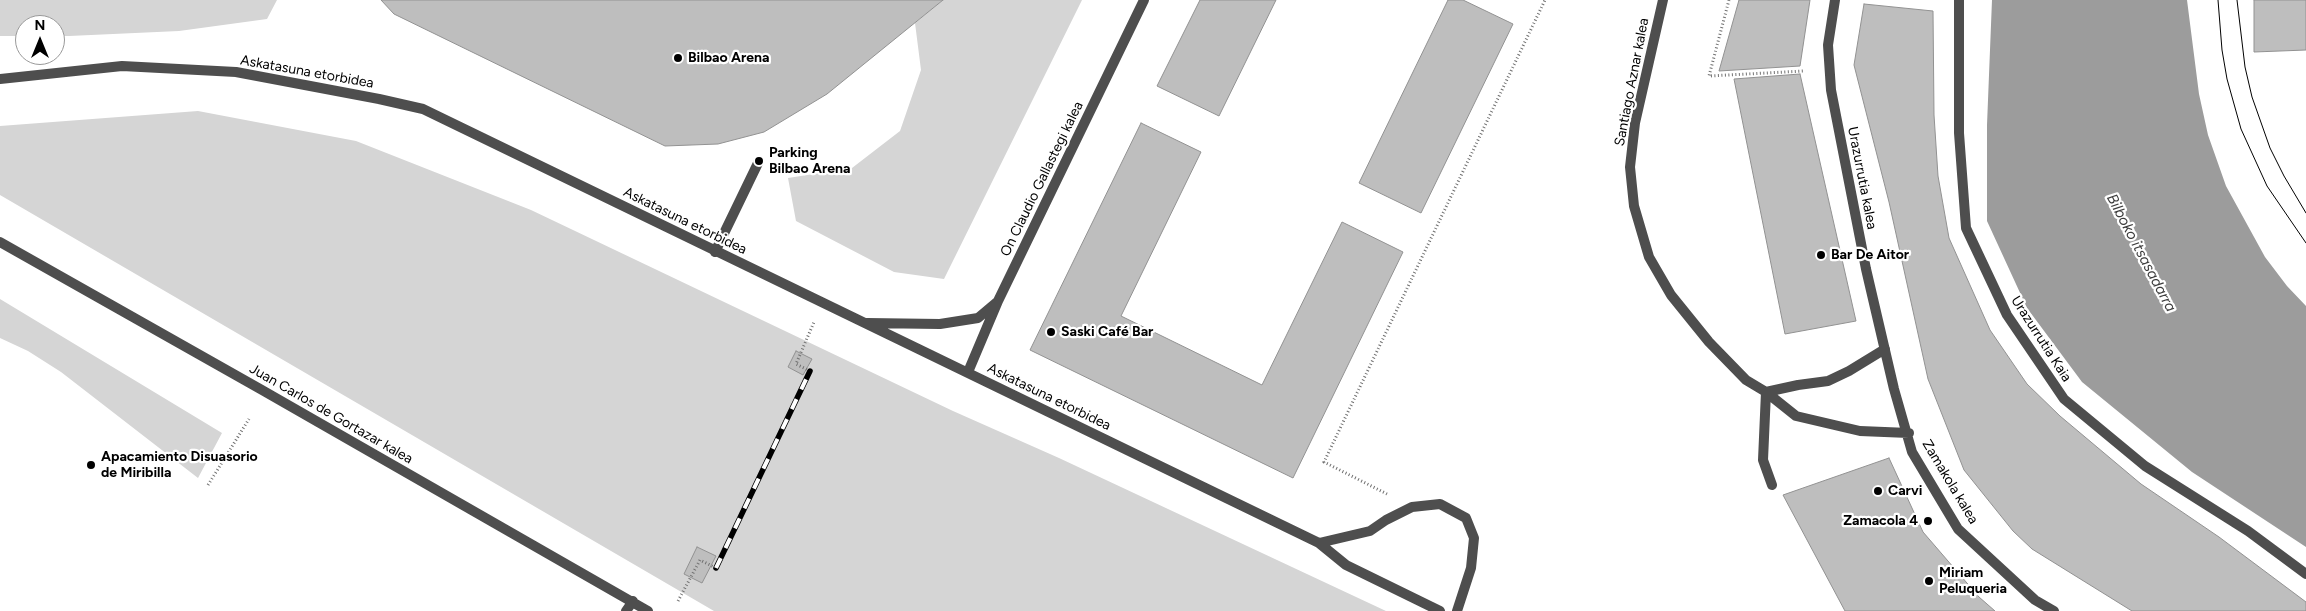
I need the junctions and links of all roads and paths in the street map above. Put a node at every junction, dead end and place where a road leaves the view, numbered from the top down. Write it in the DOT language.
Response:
graph roads {
  1 [pos="1144,0"];
  2 [pos="1545,0"];
  3 [pos="1663,0"];
  4 [pos="1729,0"];
  5 [pos="1834,0"];
  6 [pos="1959,0"];
  7 [pos="1804,72"];
  8 [pos="0,79"];
  9 [pos="759,161"];
  10 [pos="0,242"];
  11 [pos="715,252"];
  12 [pos="998,302"];
  13 [pos="823,304"];
  14 [pos="863,323"];
  15 [pos="1885,348"];
  16 [pos="810,371"];
  17 [pos="968,372"];
  18 [pos="1894,389"];
  19 [pos="1766,392"];
  20 [pos="248,419"];
  21 [pos="1908,433"];
  22 [pos="208,485"];
  23 [pos="1772,485"];
  24 [pos="1412,507"];
  25 [pos="1319,543"];
  26 [pos="716,568"];
  27 [pos="2306,574"];
  28 [pos="633,601"];
  29 [pos="678,601"];
  30 [pos="626,611"];
  31 [pos="648,611"];
  32 [pos="1440,611"];
  33 [pos="1457,611"];
  34 [pos="2054,611"];
  1 -- 12 [label="street, On Claudio Gallastegi kalea"];
  2 -- 24 [label="path"];
  3 -- 19 [label="street, Santiago Aznar kalea"];
  4 -- 7 [label="path"];
  5 -- 15 [label="street, Urazurrutia kalea"];
  6 -- 27 [label="street, Urazurrutia Kaia"];
  8 -- 11 [label="street, Askatasuna etorbidea"];
  9 -- 11 [label="street"];
  10 -- 28 [label="street, Juan Carlos de Gortazar kalea"];
  11 -- 13 [label="street, Askatasuna etorbidea"];
  12 -- 14 [label="street"];
  12 -- 17 [label="street, On Claudio Gallastegi kalea"];
  13 -- 14 [label="street, Askatasuna etorbidea"];
  13 -- 16 [label="path"];
  14 -- 17 [label="street, Askatasuna etorbidea"];
  15 -- 18 [label="street, Urazurrutia kalea"];
  15 -- 19 [label="street"];
  17 -- 25 [label="street, Askatasuna etorbidea"];
  18 -- 21 [label="street, Zamakola kalea"];
  19 -- 21 [label="street, Santiago Aznar kalea"];
  19 -- 23 [label="street"];
  20 -- 22 [label="path"];
  21 -- 34 [label="street, Zamakola kalea"];
  24 -- 25 [label="street"];
  24 -- 33 [label="street"];
  25 -- 32 [label="street, Askatasuna etorbidea"];
  26 -- 29 [label="path"];
  28 -- 30 [label="street"];
  28 -- 31 [label="street, Juan Carlos de Gortazar kalea"];
}
